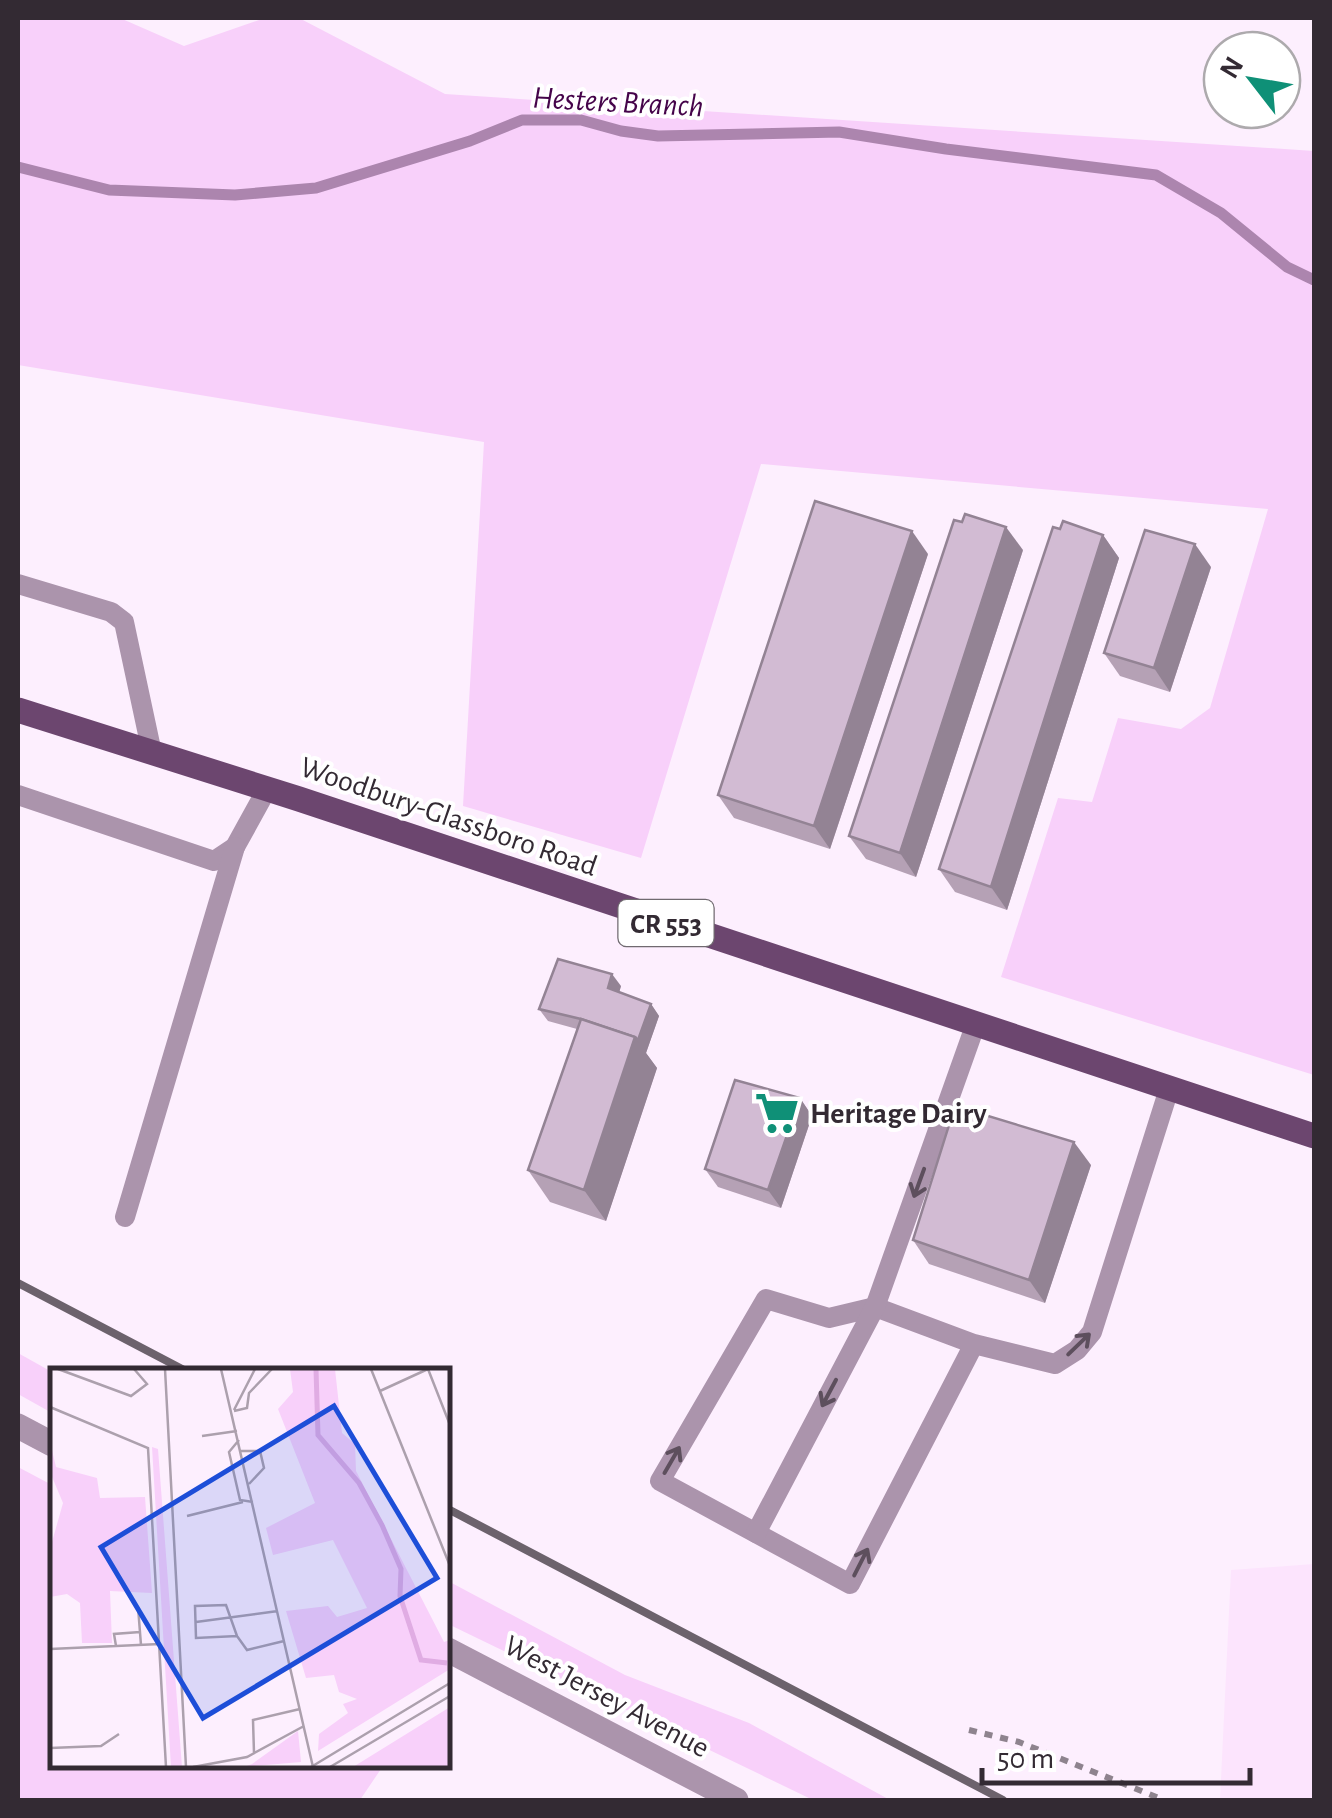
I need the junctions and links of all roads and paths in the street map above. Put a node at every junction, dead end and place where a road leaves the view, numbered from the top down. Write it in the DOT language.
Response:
graph roads {
  1 [pos="18,584"];
  2 [pos="18,710"];
  3 [pos="152,753"];
  4 [pos="267,789"];
  5 [pos="18,795"];
  6 [pos="236,847"];
  7 [pos="975,1026"];
  8 [pos="1169,1089"];
  9 [pos="1314,1136"];
  10 [pos="125,1216"];
  11 [pos="875,1307"];
  12 [pos="974,1344"];
  13 [pos="18,1426"];
  14 [pos="50,1443"];
  15 [pos="756,1533"];
  16 [pos="450,1651"];
  17 [pos="969,1730"];
  18 [pos="736,1800"];
  19 [pos="1164,1800"];
  1 -- 3 [label="lane"];
  2 -- 3 [label="main road, Woodbury-Glassboro Road / CR 553"];
  3 -- 4 [label="main road, Woodbury-Glassboro Road / CR 553"];
  4 -- 6 [label="lane"];
  4 -- 7 [label="main road, Woodbury-Glassboro Road / CR 553"];
  5 -- 6 [label="lane"];
  6 -- 10 [label="lane"];
  7 -- 8 [label="main road, Woodbury-Glassboro Road / CR 553"];
  7 -- 11 [label="lane, one-way"];
  8 -- 9 [label="main road, Woodbury-Glassboro Road / CR 553"];
  12 -- 8 [label="lane, one-way"];
  11 -- 12 [label="lane"];
  11 -- 15 [label="lane, one-way"];
  15 -- 11 [label="lane, one-way"];
  15 -- 12 [label="lane, one-way"];
  13 -- 14 [label="street"];
  16 -- 18 [label="street, West Jersey Avenue"];
  17 -- 19 [label="path"];
}
